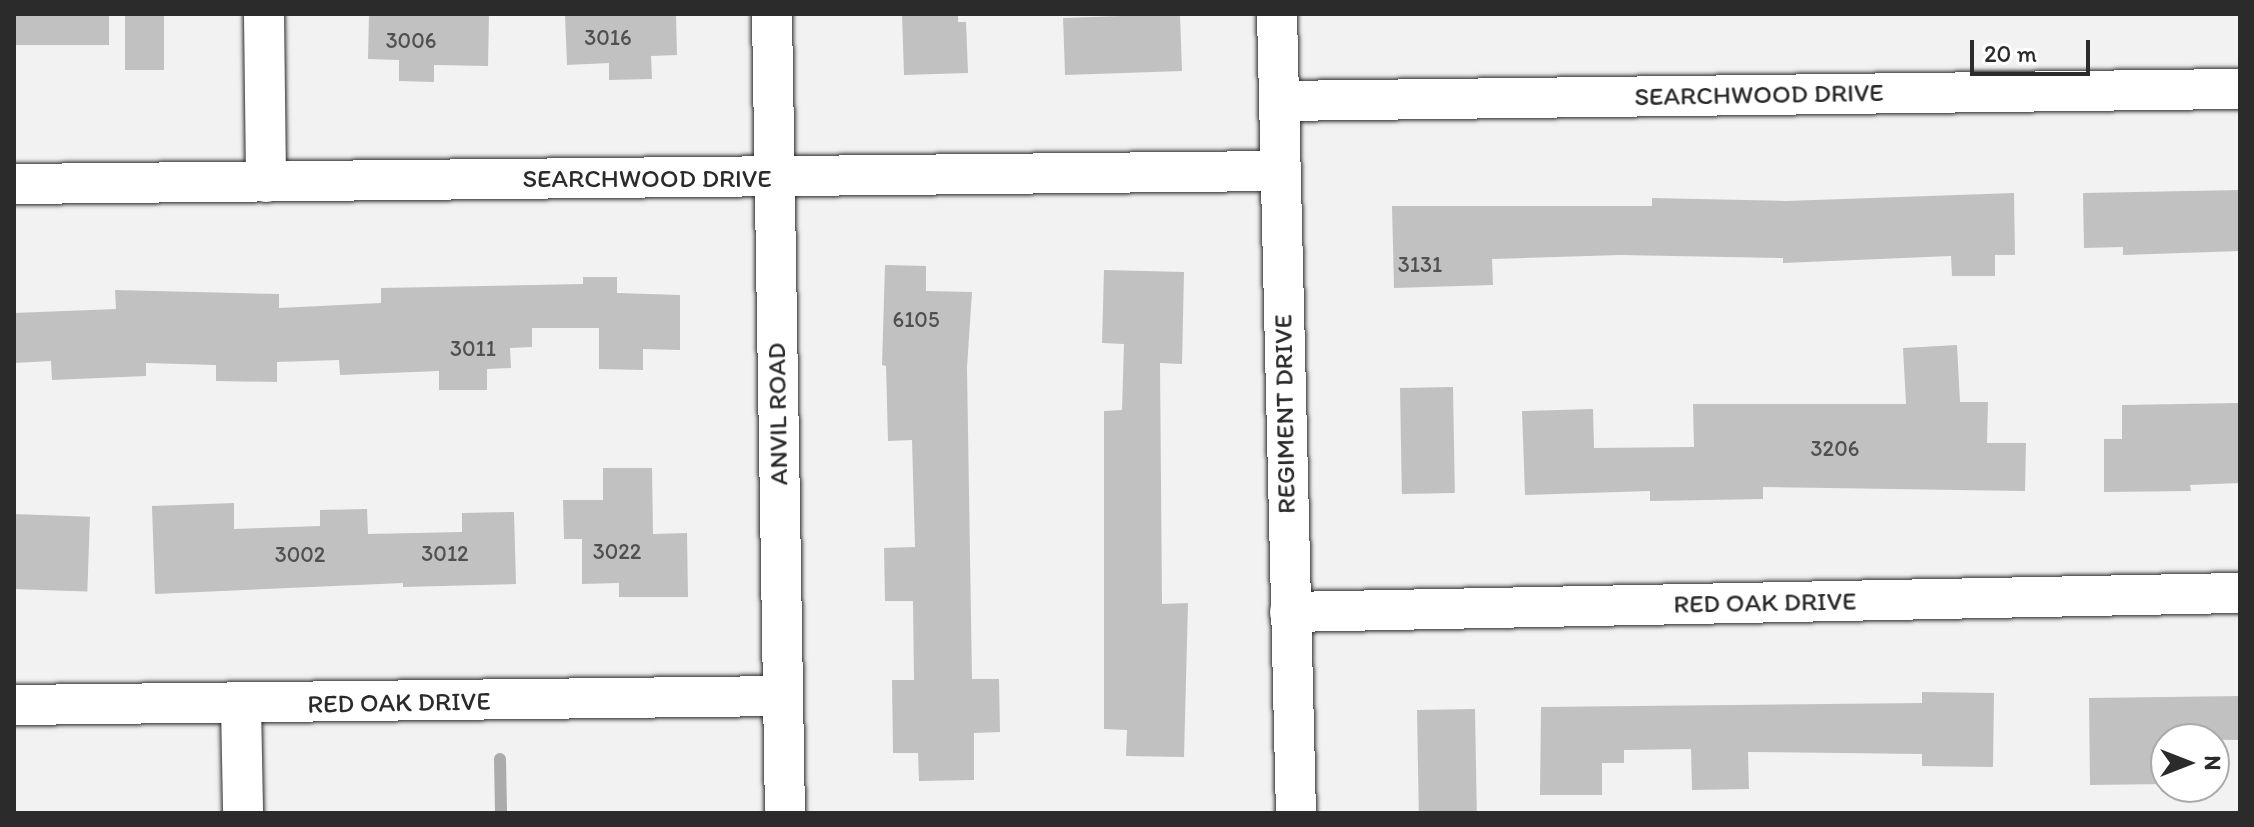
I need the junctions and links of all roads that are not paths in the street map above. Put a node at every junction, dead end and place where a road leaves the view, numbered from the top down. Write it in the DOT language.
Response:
graph roads {
  1 [pos="264,14"];
  2 [pos="772,14"];
  3 [pos="1277,14"];
  4 [pos="2240,89"];
  5 [pos="1279,101"];
  6 [pos="1280,171"];
  7 [pos="774,178"];
  8 [pos="266,182"];
  9 [pos="14,184"];
  10 [pos="2240,593"];
  11 [pos="1290,612"];
  12 [pos="783,696"];
  13 [pos="14,705"];
  14 [pos="241,705"];
  15 [pos="243,813"];
  16 [pos="785,813"];
  17 [pos="1296,813"];
  1 -- 8 [label="street"];
  2 -- 7 [label="street, ANVIL ROAD"];
  3 -- 5 [label="street, REGIMENT DRIVE"];
  4 -- 5 [label="street, SEARCHWOOD DRIVE"];
  5 -- 6 [label="street, REGIMENT DRIVE"];
  6 -- 7 [label="street, SEARCHWOOD DRIVE"];
  6 -- 11 [label="street, REGIMENT DRIVE"];
  7 -- 8 [label="street, SEARCHWOOD DRIVE"];
  7 -- 12 [label="street, ANVIL ROAD"];
  8 -- 9 [label="street, SEARCHWOOD DRIVE"];
  10 -- 11 [label="street, RED OAK DRIVE"];
  11 -- 17 [label="street, REGIMENT DRIVE"];
  12 -- 14 [label="street, RED OAK DRIVE"];
  12 -- 16 [label="street, ANVIL ROAD"];
  13 -- 14 [label="street, RED OAK DRIVE"];
  14 -- 15 [label="street"];
}
